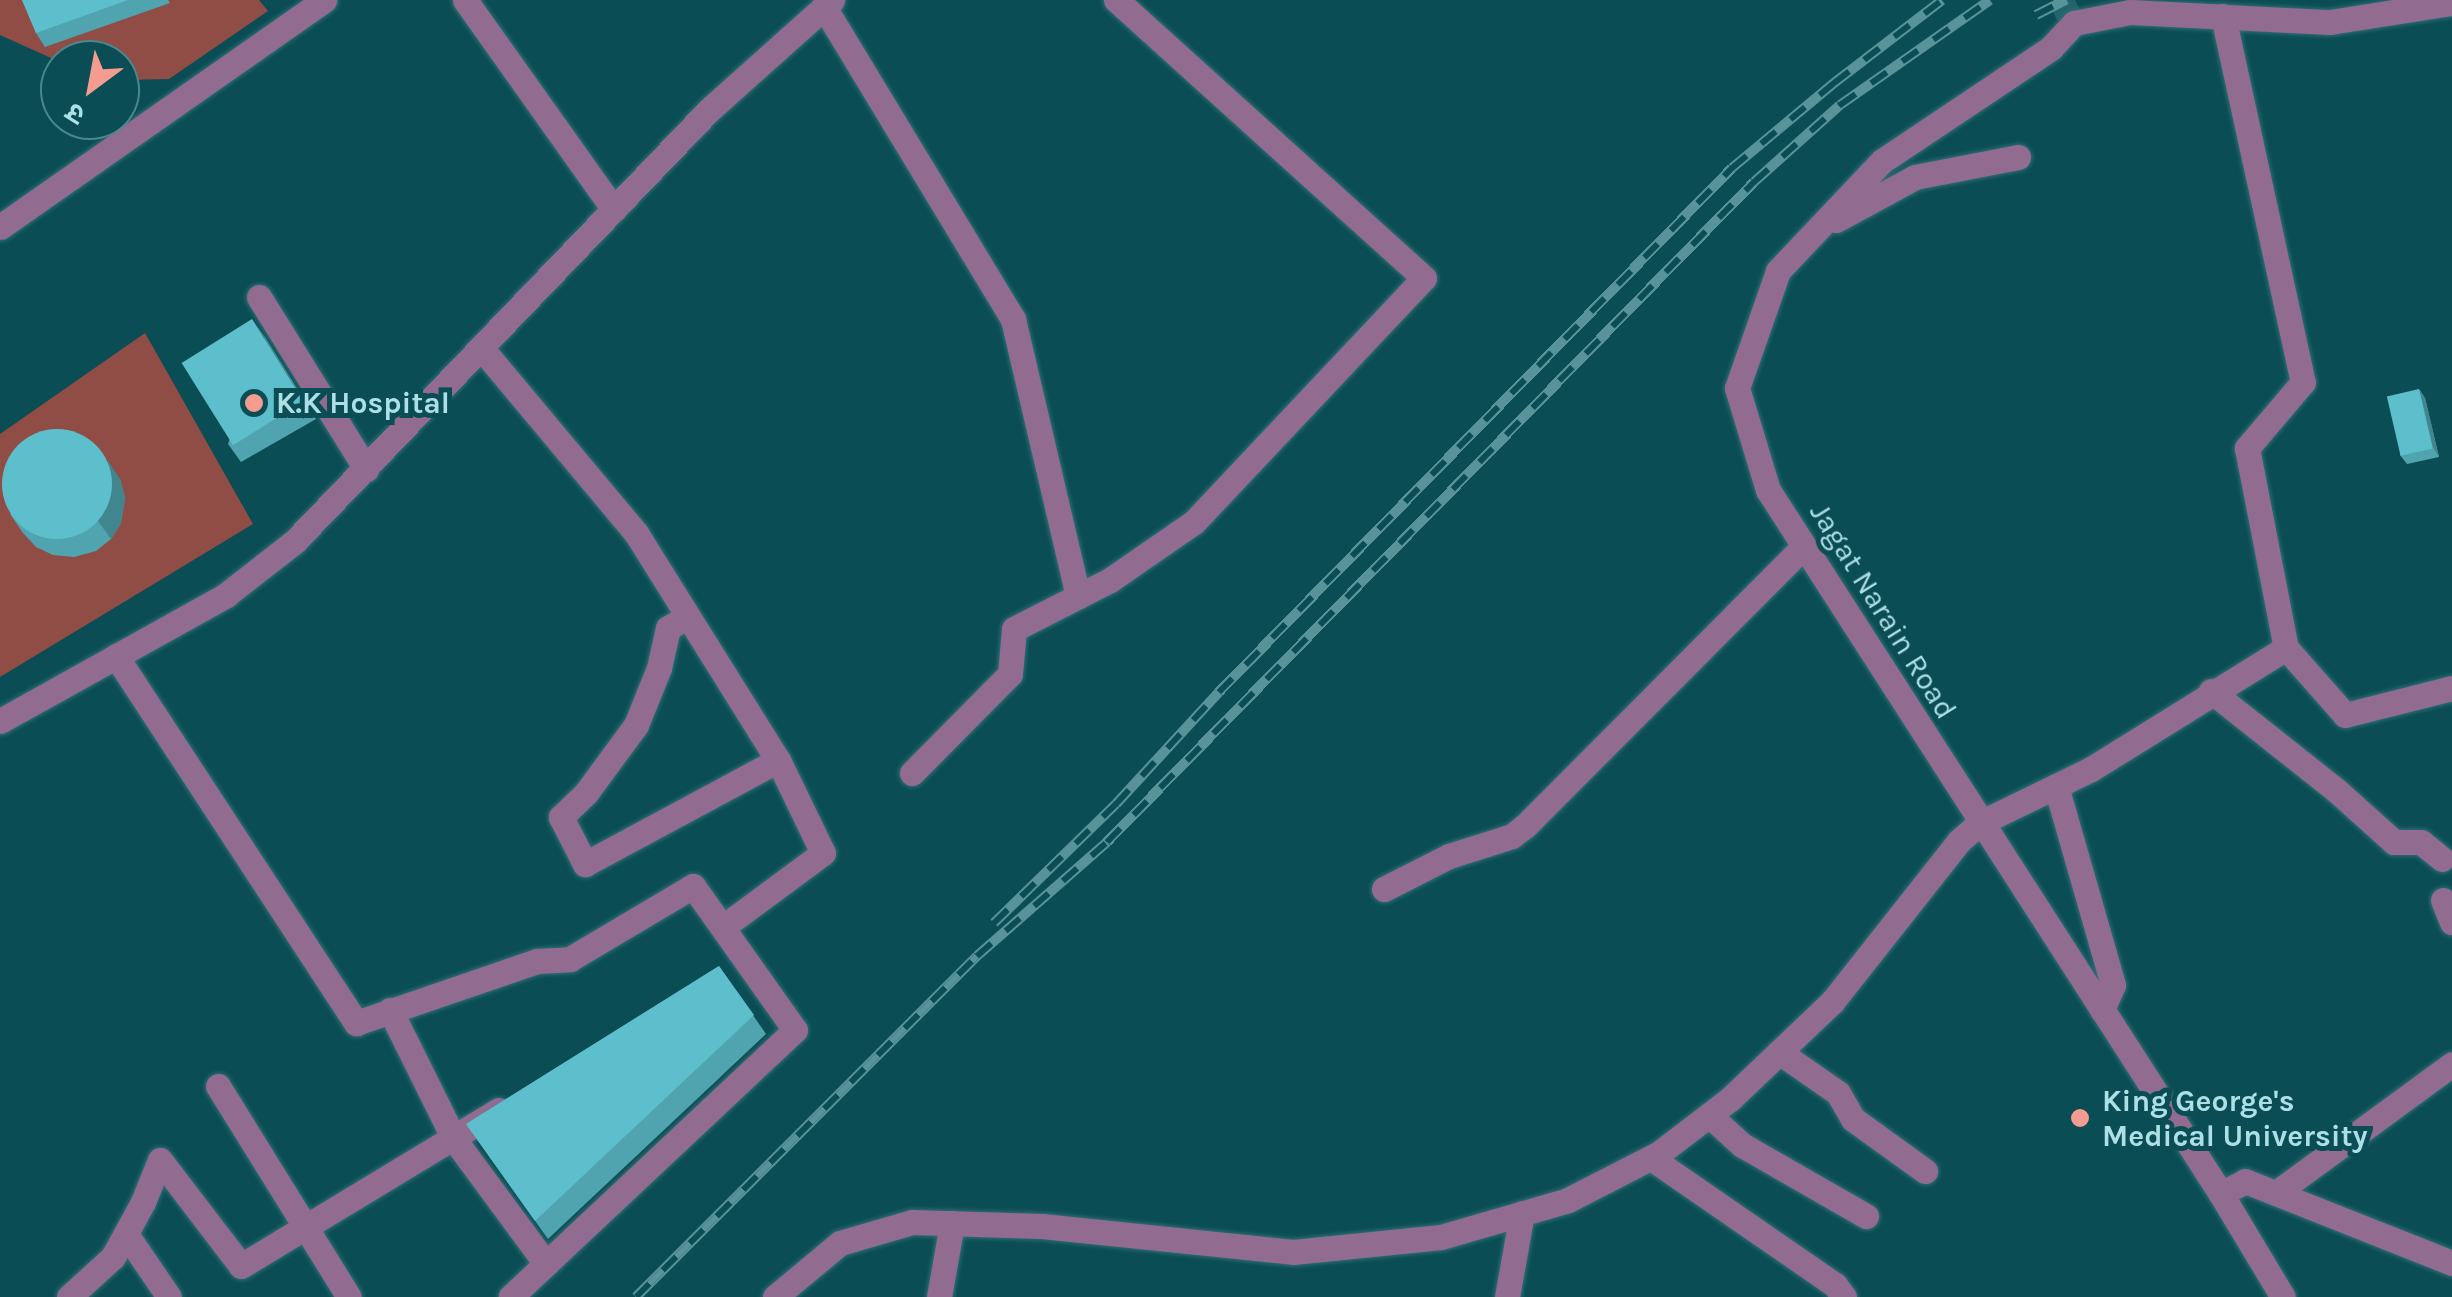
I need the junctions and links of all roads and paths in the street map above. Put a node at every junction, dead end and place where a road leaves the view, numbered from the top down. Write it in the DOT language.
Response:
graph roads {
  1 [pos="324,0"];
  2 [pos="465,0"];
  3 [pos="1116,0"];
  4 [pos="2452,3"];
  5 [pos="828,4"];
  6 [pos="2223,16"];
  7 [pos="2018,157"];
  8 [pos="614,210"];
  9 [pos="0,227"];
  10 [pos="1816,232"];
  11 [pos="259,297"];
  12 [pos="483,350"];
  13 [pos="366,469"];
  14 [pos="1804,547"];
  15 [pos="1078,596"];
  16 [pos="687,618"];
  17 [pos="2286,648"];
  18 [pos="116,656"];
  19 [pos="2452,688"];
  20 [pos="2212,692"];
  21 [pos="0,721"];
  22 [pos="778,760"];
  23 [pos="912,772"];
  24 [pos="2056,786"];
  25 [pos="1980,823"];
  26 [pos="2442,859"];
  27 [pos="1384,889"];
  28 [pos="723,927"];
  29 [pos="390,1010"];
  30 [pos="2102,1010"];
  31 [pos="1779,1052"];
  32 [pos="2452,1064"];
  33 [pos="218,1086"];
  34 [pos="518,1098"];
  35 [pos="1709,1115"];
  36 [pos="454,1139"];
  37 [pos="1650,1158"];
  38 [pos="1925,1171"];
  39 [pos="2222,1194"];
  40 [pos="2276,1194"];
  41 [pos="1522,1213"];
  42 [pos="1866,1216"];
  43 [pos="952,1223"];
  44 [pos="307,1229"];
  45 [pos="126,1234"];
  46 [pos="2452,1263"];
  47 [pos="546,1264"];
  48 [pos="69,1297"];
  49 [pos="169,1297"];
  50 [pos="349,1297"];
  51 [pos="511,1297"];
  52 [pos="775,1297"];
  53 [pos="940,1297"];
  54 [pos="1508,1297"];
  55 [pos="1844,1297"];
  56 [pos="2283,1297"];
  1 -- 9 [label="street"];
  2 -- 8 [label="street"];
  3 -- 15 [label="street"];
  4 -- 6 [label="street"];
  5 -- 8 [label="street"];
  5 -- 15 [label="street"];
  6 -- 10 [label="street, Jagat Narain Road"];
  6 -- 17 [label="street"];
  7 -- 10 [label="street"];
  8 -- 12 [label="street"];
  10 -- 14 [label="street, Jagat Narain Road"];
  11 -- 13 [label="street"];
  12 -- 13 [label="street"];
  12 -- 16 [label="street"];
  13 -- 18 [label="street"];
  14 -- 25 [label="street, Jagat Narain Road"];
  14 -- 27 [label="street"];
  15 -- 23 [label="street"];
  16 -- 22 [label="street"];
  16 -- 22 [label="street"];
  17 -- 19 [label="street"];
  17 -- 20 [label="street"];
  18 -- 21 [label="street"];
  18 -- 29 [label="street"];
  20 -- 24 [label="street"];
  20 -- 26 [label="street"];
  22 -- 28 [label="street"];
  24 -- 25 [label="street"];
  24 -- 30 [label="street"];
  25 -- 30 [label="street, Jagat Narain Road"];
  25 -- 31 [label="street"];
  28 -- 29 [label="street"];
  28 -- 47 [label="street"];
  29 -- 36 [label="street"];
  30 -- 39 [label="street, Jagat Narain Road"];
  31 -- 35 [label="street"];
  31 -- 38 [label="street"];
  32 -- 40 [label="street"];
  33 -- 44 [label="street"];
  34 -- 36 [label="street"];
  35 -- 37 [label="street"];
  35 -- 42 [label="street"];
  36 -- 44 [label="street"];
  36 -- 47 [label="street"];
  37 -- 41 [label="street"];
  37 -- 55 [label="street"];
  39 -- 40 [label="street"];
  39 -- 56 [label="street, Jagat Narain Road"];
  40 -- 46 [label="street"];
  41 -- 43 [label="street"];
  41 -- 54 [label="street"];
  43 -- 52 [label="street"];
  43 -- 53 [label="street"];
  44 -- 45 [label="street"];
  44 -- 50 [label="street"];
  45 -- 48 [label="street"];
  45 -- 49 [label="street"];
  47 -- 51 [label="street"];
}
